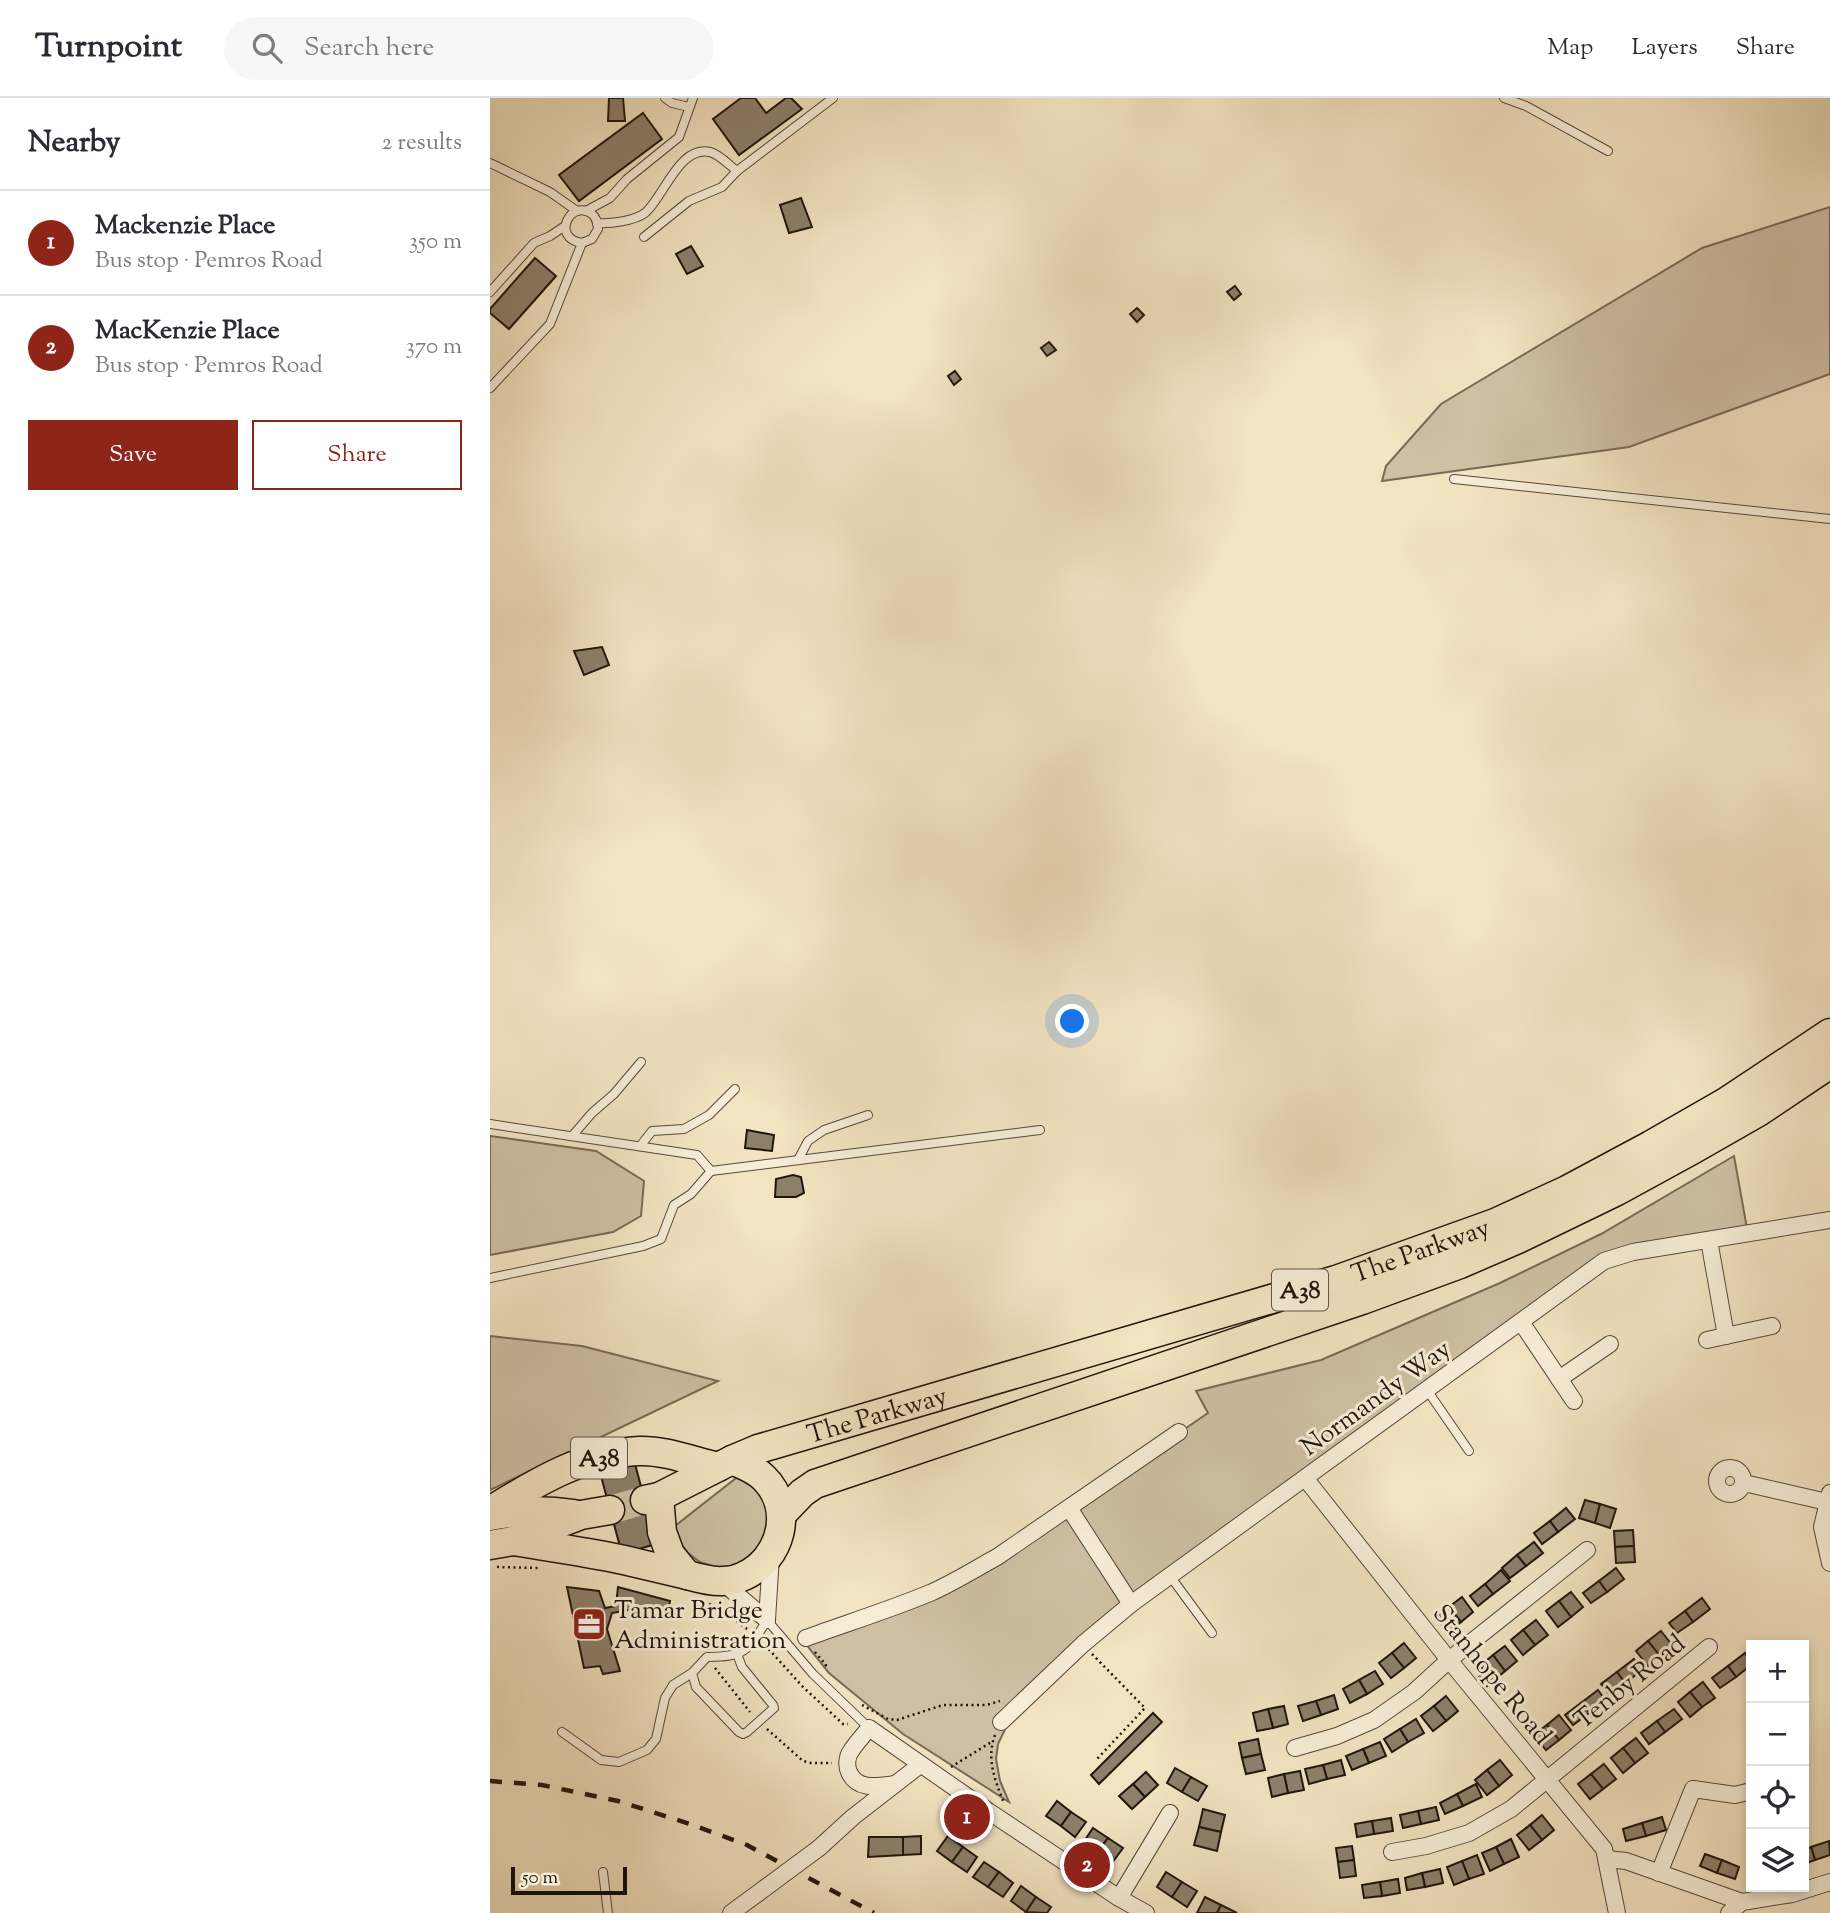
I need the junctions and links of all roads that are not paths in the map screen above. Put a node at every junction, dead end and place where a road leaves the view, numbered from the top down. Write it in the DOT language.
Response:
graph roads {
  1 [pos="665,98"];
  2 [pos="693,98"];
  3 [pos="834,98"];
  4 [pos="1504,98"];
  5 [pos="689,107"];
  6 [pos="1608,152"];
  7 [pos="490,163"];
  8 [pos="737,171"];
  9 [pos="581,211"];
  10 [pos="597,223"];
  11 [pos="565,226"];
  12 [pos="643,237"];
  13 [pos="582,243"];
  14 [pos="490,292"];
  15 [pos="490,388"];
  16 [pos="1454,479"];
  17 [pos="1830,519"];
  18 [pos="1830,1033"];
  19 [pos="641,1062"];
  20 [pos="1830,1064"];
  21 [pos="735,1089"];
  22 [pos="868,1115"];
  23 [pos="490,1124"];
  24 [pos="1041,1130"];
  25 [pos="573,1135"];
  26 [pos="641,1145"];
  27 [pos="798,1160"];
  28 [pos="711,1171"];
  29 [pos="1830,1220"];
  30 [pos="1709,1240"];
  31 [pos="490,1278"];
  32 [pos="1521,1322"];
  33 [pos="1772,1326"];
  34 [pos="1726,1336"];
  35 [pos="1707,1340"];
  36 [pos="1610,1343"];
  37 [pos="1559,1379"];
  38 [pos="1427,1390"];
  39 [pos="1574,1401"];
  40 [pos="1179,1432"];
  41 [pos="1469,1451"];
  42 [pos="725,1463"];
  43 [pos="1305,1478"];
  44 [pos="1744,1483"];
  45 [pos="1829,1497"];
  46 [pos="1069,1508"];
  47 [pos="610,1510"];
  48 [pos="490,1513"];
  49 [pos="782,1514"];
  50 [pos="580,1515"];
  51 [pos="501,1543"];
  52 [pos="1587,1549"];
  53 [pos="771,1556"];
  54 [pos="1830,1563"];
  55 [pos="687,1575"];
  56 [pos="1170,1576"];
  57 [pos="714,1592"];
  58 [pos="1131,1604"];
  59 [pos="767,1620"];
  60 [pos="1212,1633"];
  61 [pos="806,1638"];
  62 [pos="1709,1647"];
  63 [pos="737,1654"];
  64 [pos="1449,1660"];
  65 [pos="692,1673"];
  66 [pos="1001,1722"];
  67 [pos="869,1728"];
  68 [pos="562,1732"];
  69 [pos="1295,1748"];
  70 [pos="920,1765"];
  71 [pos="1547,1780"];
  72 [pos="858,1783"];
  73 [pos="895,1784"];
  74 [pos="1746,1792"];
  75 [pos="1170,1813"];
  76 [pos="853,1817"];
  77 [pos="1392,1852"];
  78 [pos="1607,1859"];
  79 [pos="603,1872"];
  80 [pos="1659,1872"];
  81 [pos="1830,1882"];
  82 [pos="1119,1898"];
  83 [pos="1735,1908"];
  84 [pos="608,1913"];
  85 [pos="731,1913"];
  86 [pos="1146,1913"];
  87 [pos="1616,1913"];
  1 -- 5 [label="lane"];
  2 -- 5 [label="lane"];
  3 -- 8 [label="lane"];
  4 -- 6 [label="lane"];
  5 -- 9 [label="lane"];
  7 -- 9 [label="lane"];
  8 -- 10 [label="lane"];
  8 -- 12 [label="lane"];
  9 -- 10 [label="lane"];
  9 -- 11 [label="lane"];
  10 -- 13 [label="lane"];
  11 -- 13 [label="lane"];
  11 -- 14 [label="lane"];
  13 -- 15 [label="lane"];
  16 -- 17 [label="lane"];
  18 -- 42 [label="highway, The Parkway / A38"];
  19 -- 25 [label="lane"];
  20 -- 49 [label="highway, The Parkway / A38"];
  21 -- 26 [label="lane"];
  22 -- 27 [label="lane"];
  23 -- 25 [label="lane"];
  24 -- 27 [label="lane"];
  25 -- 26 [label="lane"];
  26 -- 28 [label="lane"];
  27 -- 28 [label="lane"];
  28 -- 31 [label="lane"];
  29 -- 30 [label="street, Normandy Way"];
  30 -- 32 [label="street, Normandy Way"];
  30 -- 34 [label="street"];
  32 -- 37 [label="street"];
  32 -- 38 [label="street, Normandy Way"];
  33 -- 34 [label="street"];
  34 -- 35 [label="street"];
  36 -- 37 [label="street"];
  37 -- 39 [label="street"];
  38 -- 41 [label="lane"];
  38 -- 43 [label="street, Normandy Way"];
  40 -- 46 [label="street"];
  42 -- 48 [label="highway, A38"];
  42 -- 49 [label="highway"];
  42 -- 55 [label="highway"];
  43 -- 56 [label="street, Normandy Way"];
  43 -- 64 [label="street, Stanhope Road"];
  44 -- 45 [label="street"];
  45 -- 54 [label="street"];
  46 -- 58 [label="street"];
  46 -- 61 [label="street"];
  47 -- 50 [label="highway, A38"];
  48 -- 50 [label="highway, A38"];
  49 -- 53 [label="highway"];
  50 -- 51 [label="highway, A38"];
  51 -- 55 [label="highway, A38"];
  52 -- 64 [label="street"];
  53 -- 57 [label="highway"];
  53 -- 59 [label="street"];
  55 -- 57 [label="highway"];
  56 -- 58 [label="street, Normandy Way"];
  56 -- 60 [label="lane"];
  57 -- 59 [label="street"];
  58 -- 66 [label="street, Normandy Way"];
  59 -- 63 [label="lane"];
  59 -- 67 [label="lane"];
  62 -- 71 [label="street, Tenby Road"];
  63 -- 65 [label="lane"];
  63 -- 65 [label="lane"];
  64 -- 69 [label="street"];
  64 -- 71 [label="street, Stanhope Road"];
  65 -- 68 [label="lane"];
  67 -- 70 [label="street"];
  67 -- 72 [label="street"];
  70 -- 73 [label="street"];
  70 -- 82 [label="street"];
  71 -- 77 [label="street, Tenby Road"];
  71 -- 78 [label="street, Stanhope Road"];
  72 -- 73 [label="street"];
  72 -- 76 [label="street"];
  73 -- 76 [label="street"];
  74 -- 80 [label="street"];
  75 -- 82 [label="street"];
  76 -- 85 [label="street, bridge"];
  78 -- 80 [label="street"];
  78 -- 87 [label="street, Stanhope Road"];
  79 -- 84 [label="lane"];
  80 -- 83 [label="street"];
  81 -- 83 [label="street"];
  82 -- 86 [label="street"];
}
